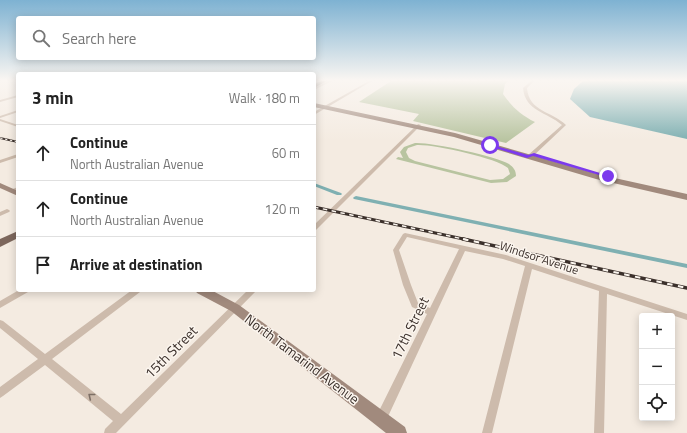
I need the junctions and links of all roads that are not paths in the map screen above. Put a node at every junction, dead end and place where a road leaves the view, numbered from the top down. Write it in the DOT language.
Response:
graph roads {
  1 [pos="335,101"];
  2 [pos="530,101"];
  3 [pos="316,104"];
  4 [pos="327,106"];
  5 [pos="16,112"];
  6 [pos="316,113"];
  7 [pos="0,118"];
  8 [pos="16,125"];
  9 [pos="418,126"];
  10 [pos="530,155"];
  11 [pos="16,156"];
  12 [pos="0,162"];
  13 [pos="0,185"];
  14 [pos="16,191"];
  15 [pos="687,193"];
  16 [pos="687,197"];
  17 [pos="6,211"];
  18 [pos="0,214"];
  19 [pos="316,227"];
  20 [pos="16,235"];
  21 [pos="0,243"];
  22 [pos="463,248"];
  23 [pos="530,265"];
  24 [pos="603,290"];
  25 [pos="22,292"];
  26 [pos="134,292"];
  27 [pos="205,292"];
  28 [pos="251,292"];
  29 [pos="0,305"];
  30 [pos="235,308"];
  31 [pos="432,312"];
  32 [pos="687,317"];
  33 [pos="0,323"];
  34 [pos="45,359"];
  35 [pos="0,393"];
  36 [pos="381,419"];
  37 [pos="121,421"];
  38 [pos="109,433"];
  39 [pos="399,433"];
  40 [pos="486,433"];
  41 [pos="599,433"];
  1 -- 4 [label="street"];
  2 -- 10 [label="street"];
  3 -- 4 [label="main road"];
  4 -- 6 [label="street"];
  4 -- 9 [label="main road"];
  5 -- 7 [label="street"];
  7 -- 8 [label="street"];
  9 -- 10 [label="main road"];
  9 -- 19 [label="street"];
  10 -- 15 [label="main road"];
  10 -- 16 [label="main road"];
  11 -- 12 [label="street"];
  13 -- 14 [label="main road"];
  17 -- 18 [label="street"];
  20 -- 21 [label="main road"];
  22 -- 23 [label="street, Windsor Avenue"];
  22 -- 31 [label="street, 17th Street"];
  22 -- 31 [label="street, Windsor Avenue"];
  23 -- 24 [label="street, Windsor Avenue"];
  23 -- 40 [label="street"];
  24 -- 32 [label="street, Windsor Avenue"];
  24 -- 41 [label="street"];
  25 -- 29 [label="street"];
  26 -- 34 [label="street"];
  27 -- 30 [label="main road, North Tamarind Avenue"];
  28 -- 30 [label="street, 15th Street"];
  30 -- 36 [label="main road, North Tamarind Avenue"];
  30 -- 37 [label="street, 15th Street"];
  31 -- 36 [label="street, 17th Street"];
  33 -- 34 [label="street"];
  34 -- 35 [label="street"];
  37 -- 34 [label="street, one-way"];
  36 -- 39 [label="main road, North Tamarind Avenue"];
  37 -- 38 [label="street, 15th Street"];
}
